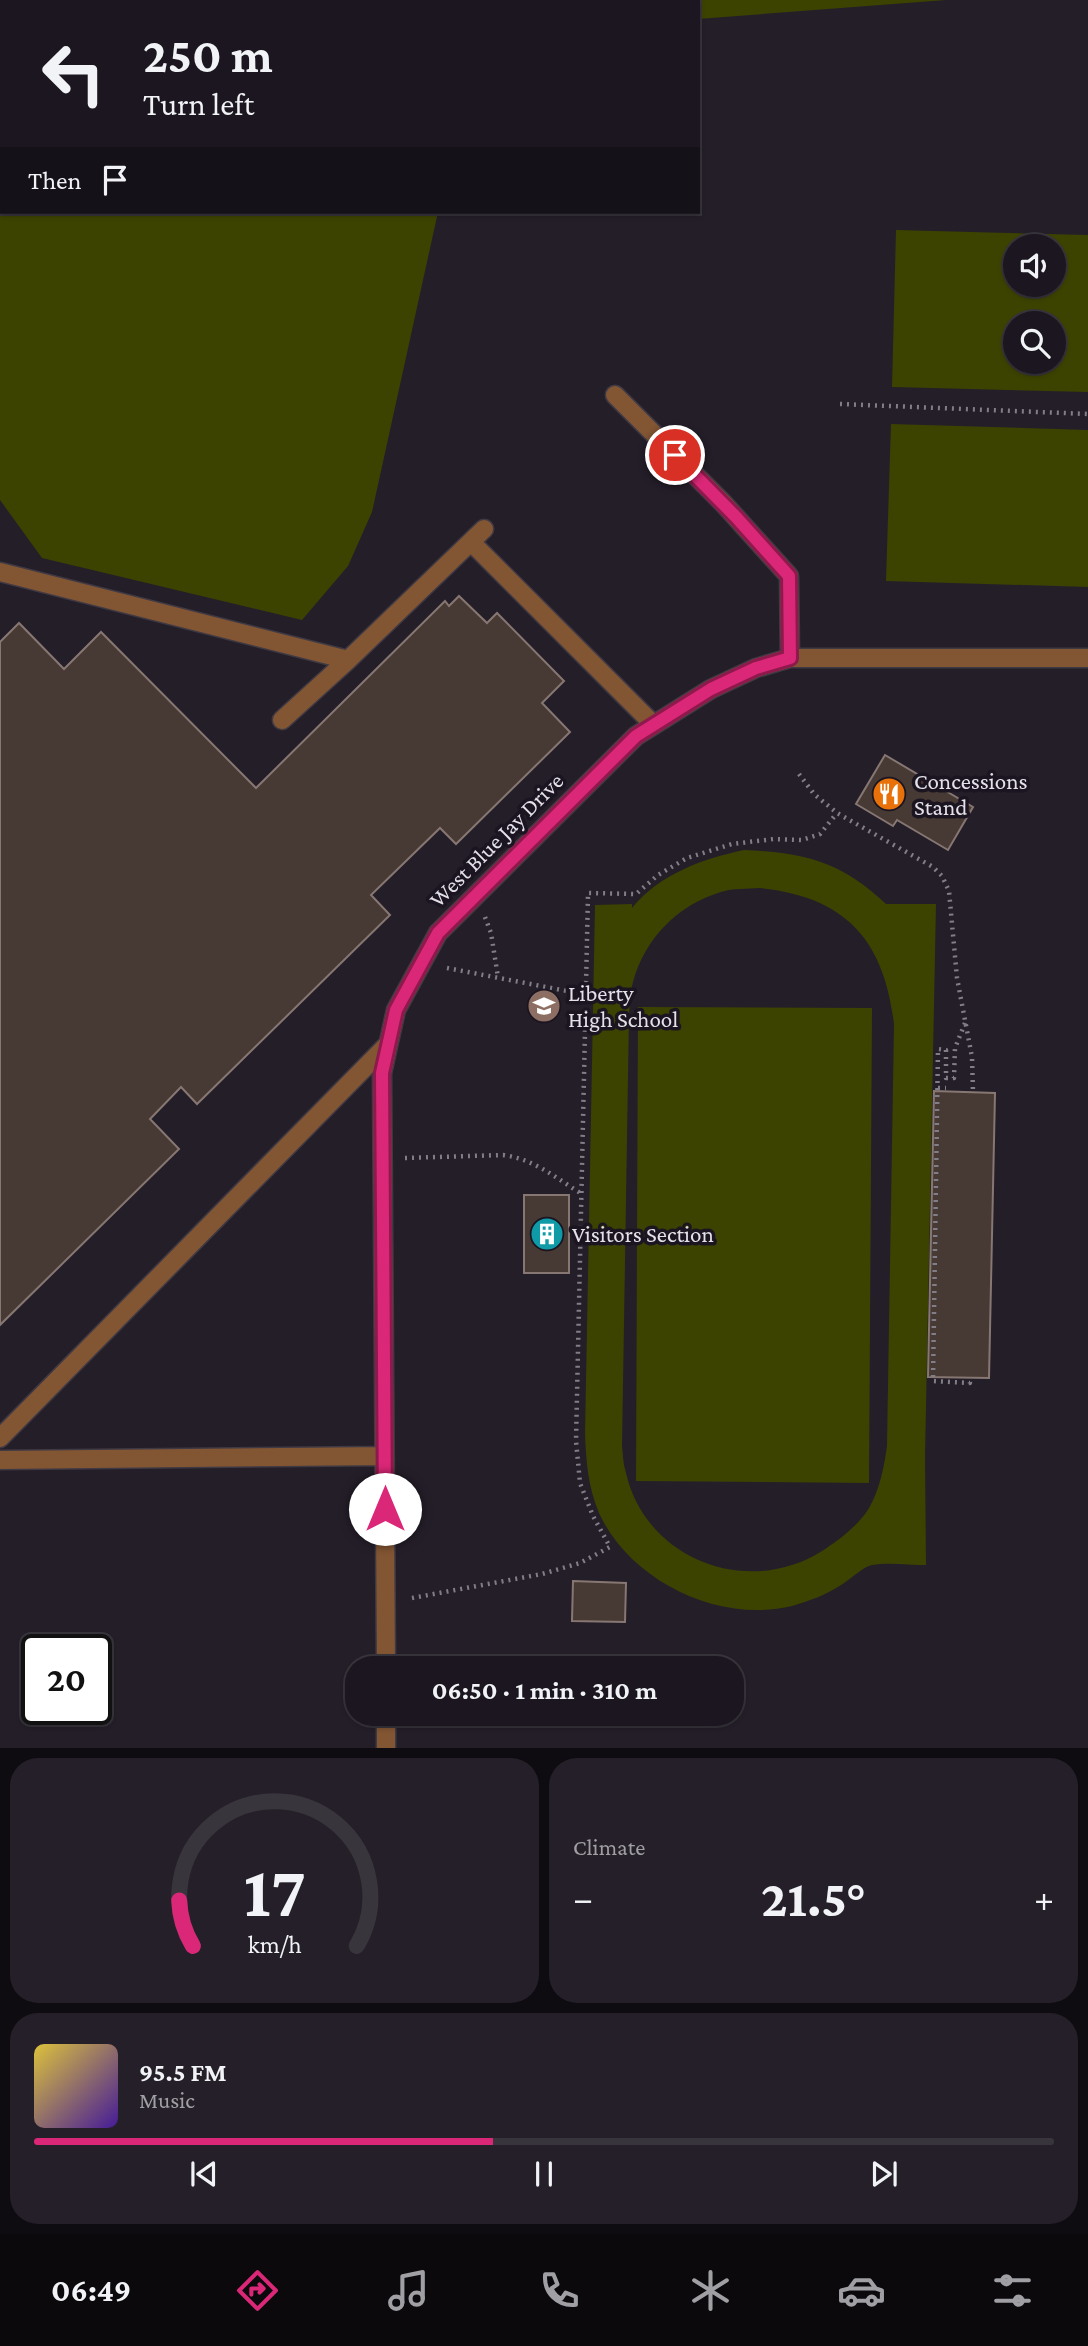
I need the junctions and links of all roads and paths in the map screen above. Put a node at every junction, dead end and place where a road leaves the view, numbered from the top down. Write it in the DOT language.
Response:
graph roads {
  1 [pos="615,395"];
  2 [pos="840,404"];
  3 [pos="1088,414"];
  4 [pos="484,529"];
  5 [pos="471,542"];
  6 [pos="0,572"];
  7 [pos="790,658"];
  8 [pos="1088,658"];
  9 [pos="348,660"];
  10 [pos="282,720"];
  11 [pos="653,724"];
  12 [pos="799,774"];
  13 [pos="837,813"];
  14 [pos="481,907"];
  15 [pos="447,968"];
  16 [pos="498,977"];
  17 [pos="586,995"];
  18 [pos="593,996"];
  19 [pos="965,1023"];
  20 [pos="388,1044"];
  21 [pos="938,1088"];
  22 [pos="946,1088"];
  23 [pos="973,1092"];
  24 [pos="404,1157"];
  25 [pos="582,1194"];
  26 [pos="970,1378"];
  27 [pos="0,1438"];
  28 [pos="384,1456"];
  29 [pos="0,1460"];
  30 [pos="412,1598"];
  31 [pos="386,1656"];
  32 [pos="386,1726"];
  33 [pos="386,1748"];
  1 -- 7 [label="street"];
  2 -- 3 [label="path"];
  4 -- 5 [label="street"];
  5 -- 9 [label="street"];
  5 -- 11 [label="street"];
  6 -- 9 [label="street"];
  7 -- 8 [label="street, West Blue Jay Drive"];
  7 -- 11 [label="street, West Blue Jay Drive"];
  9 -- 10 [label="street"];
  11 -- 20 [label="street, West Blue Jay Drive"];
  12 -- 13 [label="path"];
  13 -- 17 [label="path"];
  13 -- 19 [label="path"];
  14 -- 16 [label="path"];
  15 -- 16 [label="path"];
  16 -- 17 [label="path"];
  17 -- 18 [label="path"];
  17 -- 25 [label="path"];
  19 -- 21 [label="path"];
  19 -- 23 [label="path"];
  20 -- 27 [label="street"];
  20 -- 28 [label="street, West Blue Jay Drive"];
  21 -- 22 [label="path"];
  21 -- 26 [label="path"];
  24 -- 25 [label="path"];
  25 -- 30 [label="path"];
  28 -- 29 [label="street"];
  28 -- 31 [label="street, West Blue Jay Drive"];
  32 -- 33 [label="street"];
}
